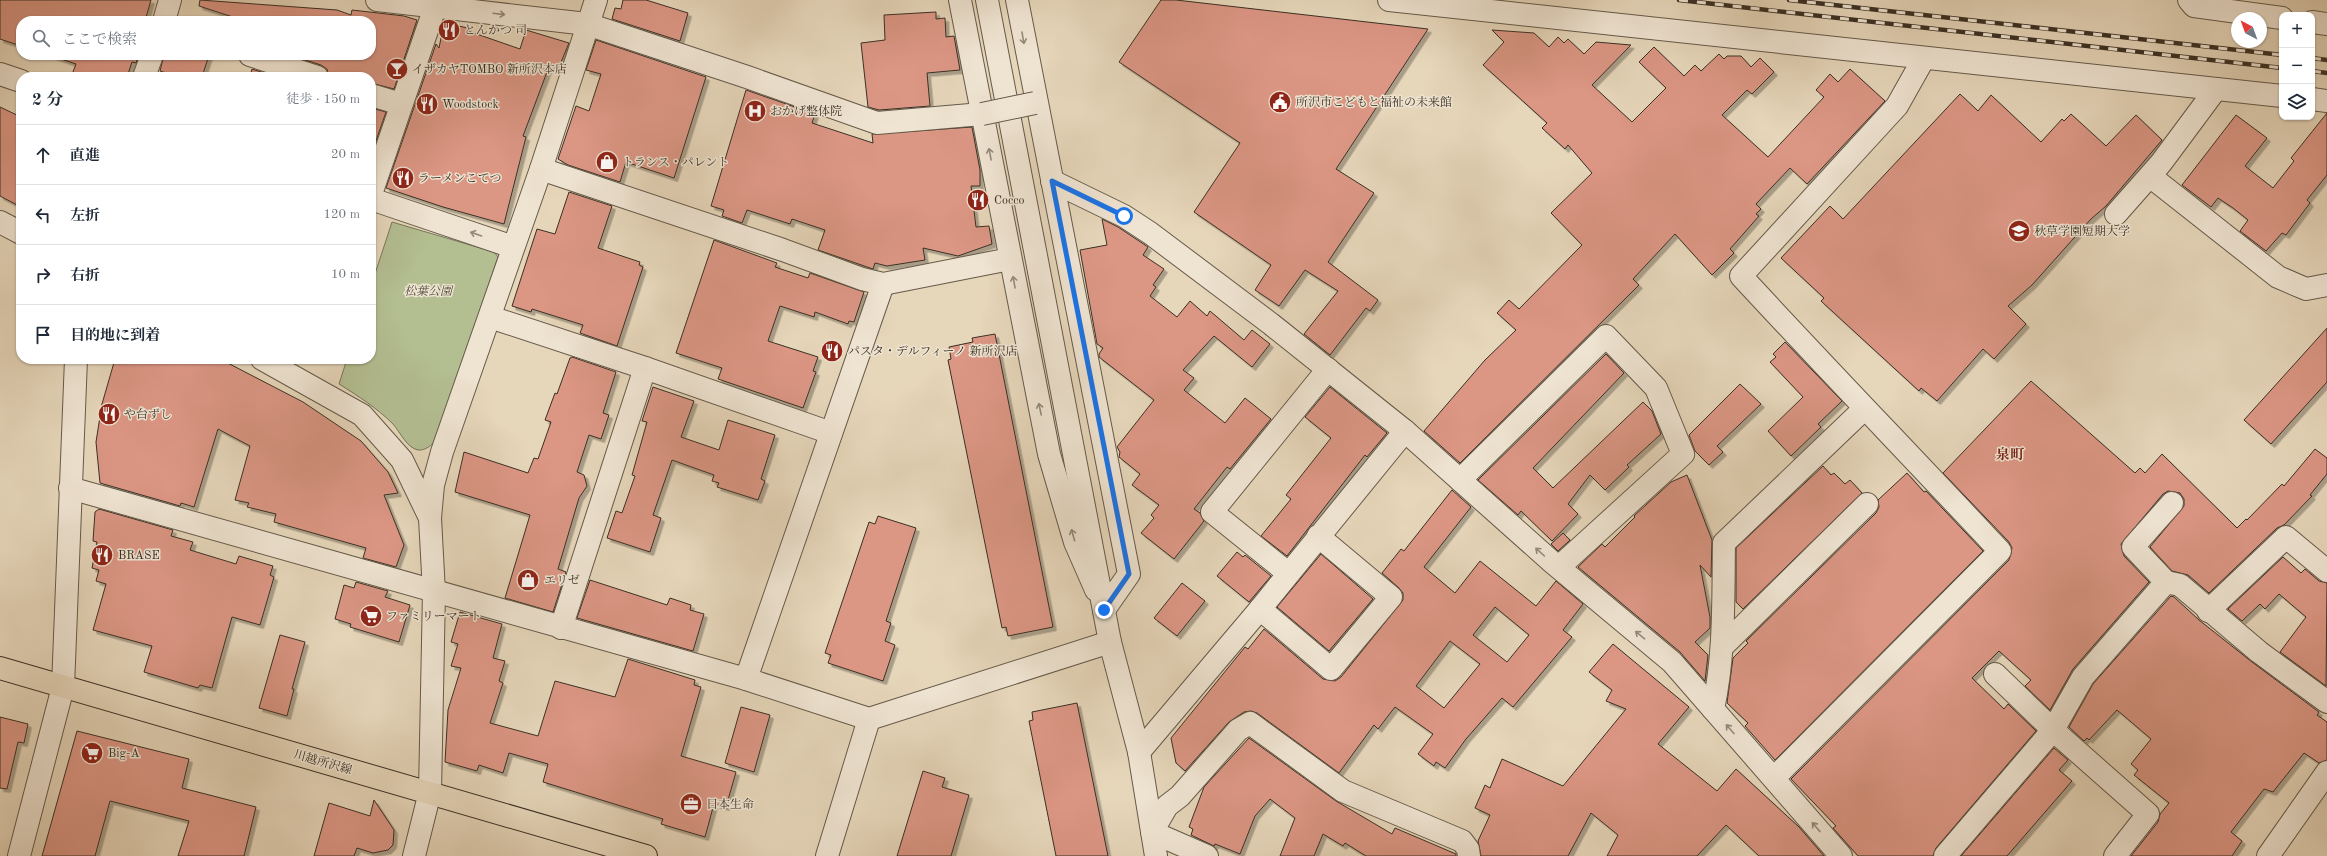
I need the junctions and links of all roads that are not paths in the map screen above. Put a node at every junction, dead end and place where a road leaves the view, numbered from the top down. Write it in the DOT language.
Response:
graph roads {
  1 [pos="170,0"];
  2 [pos="377,0"];
  3 [pos="596,0"];
  4 [pos="960,0"];
  5 [pos="987,0"];
  6 [pos="1017,0"];
  7 [pos="1390,0"];
  8 [pos="2189,0"];
  9 [pos="435,7"];
  10 [pos="165,16"];
  11 [pos="2279,18"];
  12 [pos="2315,22"];
  13 [pos="587,24"];
  14 [pos="2327,24"];
  15 [pos="1924,58"];
  16 [pos="150,60"];
  17 [pos="265,60"];
  18 [pos="146,72"];
  19 [pos="302,72"];
  20 [pos="0,74"];
  21 [pos="16,79"];
  22 [pos="2216,89"];
  23 [pos="376,96"];
  24 [pos="2279,96"];
  25 [pos="2315,100"];
  26 [pos="2327,101"];
  27 [pos="1035,103"];
  28 [pos="401,104"];
  29 [pos="982,114"];
  30 [pos="541,169"];
  31 [pos="2150,176"];
  32 [pos="376,179"];
  33 [pos="1052,181"];
  34 [pos="376,200"];
  35 [pos="2116,214"];
  36 [pos="0,222"];
  37 [pos="16,230"];
  38 [pos="513,247"];
  39 [pos="1010,259"];
  40 [pos="883,284"];
  41 [pos="2327,285"];
  42 [pos="490,316"];
  43 [pos="76,364"];
  44 [pos="271,364"];
  45 [pos="645,368"];
  46 [pos="1328,369"];
  47 [pos="1864,409"];
  48 [pos="1405,431"];
  49 [pos="831,433"];
  50 [pos="1460,480"];
  51 [pos="70,488"];
  52 [pos="2172,503"];
  53 [pos="1867,504"];
  54 [pos="430,518"];
  55 [pos="1318,536"];
  56 [pos="1559,567"];
  57 [pos="2327,571"];
  58 [pos="1288,573"];
  59 [pos="2166,582"];
  60 [pos="434,592"];
  61 [pos="1260,609"];
  62 [pos="1104,610"];
  63 [pos="2208,611"];
  64 [pos="561,628"];
  65 [pos="1110,642"];
  66 [pos="1722,647"];
  67 [pos="0,668"];
  68 [pos="1995,674"];
  69 [pos="746,679"];
  70 [pos="63,687"];
  71 [pos="2327,702"];
  72 [pos="1713,709"];
  73 [pos="869,718"];
  74 [pos="2053,730"];
  75 [pos="1139,752"];
  76 [pos="2327,772"];
  77 [pos="1774,778"];
  78 [pos="430,792"];
  79 [pos="1152,832"];
  80 [pos="19,856"];
  81 [pos="414,856"];
  82 [pos="646,856"];
  83 [pos="828,856"];
  84 [pos="1156,856"];
  85 [pos="1207,856"];
  86 [pos="1469,856"];
  87 [pos="1841,856"];
  88 [pos="1944,856"];
  89 [pos="2115,856"];
  90 [pos="2268,856"];
  1 -- 10 [label="street"];
  2 -- 9 [label="street"];
  3 -- 13 [label="street"];
  4 -- 29 [label="street"];
  5 -- 62 [label="street"];
  6 -- 27 [label="street, one-way"];
  7 -- 15 [label="street"];
  8 -- 11 [label="street"];
  9 -- 13 [label="street, one-way"];
  9 -- 28 [label="street"];
  12 -- 14 [label="street"];
  13 -- 29 [label="street"];
  13 -- 30 [label="street"];
  15 -- 22 [label="street"];
  15 -- 47 [label="street"];
  16 -- 18 [label="street"];
  17 -- 19 [label="street"];
  20 -- 21 [label="street"];
  22 -- 24 [label="street"];
  22 -- 31 [label="street"];
  23 -- 28 [label="street"];
  25 -- 26 [label="street"];
  27 -- 29 [label="street, bridge"];
  27 -- 33 [label="street"];
  28 -- 32 [label="street"];
  39 -- 29 [label="street, one-way"];
  30 -- 38 [label="street"];
  30 -- 40 [label="street"];
  31 -- 35 [label="street"];
  31 -- 41 [label="street"];
  33 -- 46 [label="street"];
  33 -- 62 [label="street"];
  38 -- 34 [label="street, one-way"];
  36 -- 37 [label="street"];
  38 -- 42 [label="street"];
  39 -- 40 [label="street"];
  62 -- 39 [label="street, one-way"];
  40 -- 49 [label="street"];
  42 -- 45 [label="street"];
  42 -- 54 [label="street"];
  43 -- 51 [label="street"];
  44 -- 54 [label="street"];
  45 -- 49 [label="street"];
  45 -- 64 [label="street"];
  46 -- 48 [label="street"];
  46 -- 58 [label="street"];
  47 -- 66 [label="street"];
  47 -- 77 [label="street"];
  48 -- 50 [label="street"];
  48 -- 55 [label="street"];
  49 -- 69 [label="street"];
  56 -- 50 [label="street, one-way"];
  50 -- 56 [label="street"];
  51 -- 60 [label="street"];
  51 -- 70 [label="street"];
  52 -- 59 [label="street"];
  53 -- 66 [label="street"];
  54 -- 60 [label="street"];
  55 -- 58 [label="street"];
  55 -- 61 [label="street"];
  72 -- 56 [label="street, one-way"];
  57 -- 63 [label="street"];
  58 -- 61 [label="street"];
  59 -- 63 [label="street"];
  59 -- 74 [label="street"];
  60 -- 64 [label="street"];
  60 -- 78 [label="street"];
  61 -- 75 [label="street"];
  62 -- 65 [label="street"];
  63 -- 71 [label="street"];
  64 -- 69 [label="street"];
  65 -- 73 [label="street"];
  65 -- 75 [label="street"];
  66 -- 72 [label="street"];
  67 -- 70 [label="main road, 川越所沢線"];
  68 -- 74 [label="street"];
  69 -- 73 [label="street"];
  70 -- 78 [label="main road, 川越所沢線"];
  70 -- 80 [label="street"];
  77 -- 72 [label="street, one-way"];
  73 -- 83 [label="street"];
  74 -- 88 [label="street"];
  74 -- 89 [label="street"];
  75 -- 79 [label="street"];
  76 -- 90 [label="street"];
  87 -- 77 [label="street, one-way"];
  78 -- 81 [label="street"];
  78 -- 82 [label="main road, 川越所沢線"];
  79 -- 84 [label="street"];
  79 -- 85 [label="street"];
  79 -- 86 [label="street"];
}
